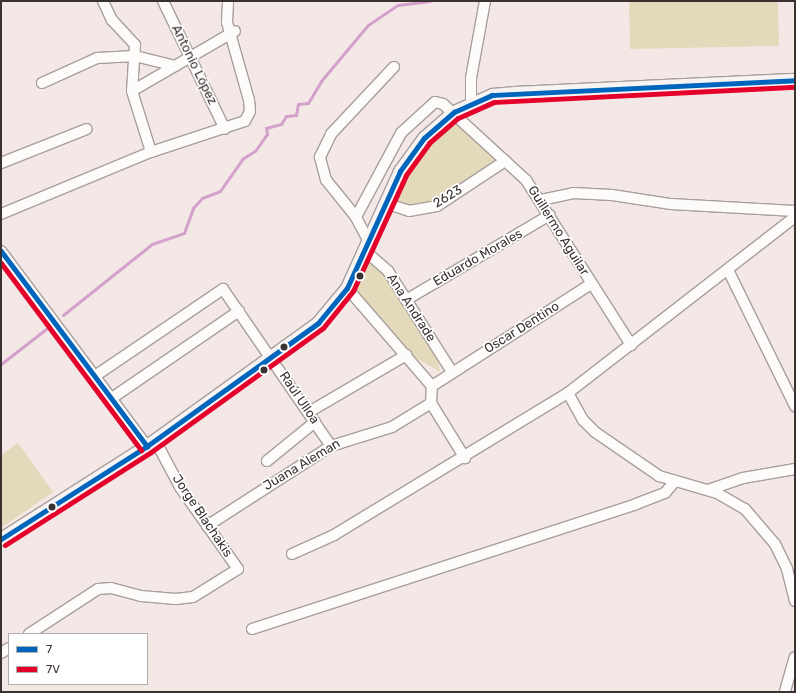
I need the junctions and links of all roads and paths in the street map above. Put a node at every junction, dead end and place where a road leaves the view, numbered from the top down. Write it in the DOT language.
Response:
graph roads {
  1 [pos="103,1"];
  2 [pos="163,1"];
  3 [pos="228,1"];
  4 [pos="485,1"];
  5 [pos="232,33"];
  6 [pos="135,56"];
  7 [pos="190,58"];
  8 [pos="175,66"];
  9 [pos="394,67"];
  10 [pos="795,80"];
  11 [pos="42,83"];
  12 [pos="132,91"];
  13 [pos="471,103"];
  14 [pos="454,112"];
  15 [pos="87,129"];
  16 [pos="225,129"];
  17 [pos="151,152"];
  18 [pos="506,161"];
  19 [pos="1,163"];
  20 [pos="541,200"];
  21 [pos="385,203"];
  22 [pos="795,211"];
  23 [pos="1,214"];
  24 [pos="550,216"];
  25 [pos="356,217"];
  26 [pos="795,217"];
  27 [pos="366,245"];
  28 [pos="1,251"];
  29 [pos="728,270"];
  30 [pos="591,284"];
  31 [pos="347,288"];
  32 [pos="406,300"];
  33 [pos="239,311"];
  34 [pos="631,344"];
  35 [pos="406,355"];
  36 [pos="272,359"];
  37 [pos="452,372"];
  38 [pos="95,376"];
  39 [pos="432,386"];
  40 [pos="568,393"];
  41 [pos="112,398"];
  42 [pos="431,403"];
  43 [pos="795,406"];
  44 [pos="309,412"];
  45 [pos="315,422"];
  46 [pos="151,443"];
  47 [pos="331,446"];
  48 [pos="465,458"];
  49 [pos="267,461"];
  50 [pos="795,468"];
  51 [pos="676,481"];
  52 [pos="708,490"];
  53 [pos="207,526"];
  54 [pos="1,539"];
  55 [pos="292,554"];
  56 [pos="795,601"];
  57 [pos="252,629"];
  58 [pos="31,633"];
  59 [pos="795,656"];
  60 [pos="795,678"];
  1 -- 6 [label="street"];
  2 -- 7 [label="street, Antonio López"];
  3 -- 5 [label="street"];
  4 -- 13 [label="street"];
  5 -- 7 [label="street"];
  5 -- 16 [label="street"];
  6 -- 8 [label="street"];
  6 -- 11 [label="street"];
  6 -- 12 [label="street"];
  7 -- 8 [label="street"];
  7 -- 16 [label="street, Antonio López"];
  8 -- 12 [label="street"];
  9 -- 25 [label="street"];
  10 -- 13 [label="main road"];
  12 -- 17 [label="street"];
  13 -- 14 [label="main road"];
  14 -- 18 [label="street, Guillermo Aguilar"];
  14 -- 21 [label="main road"];
  14 -- 25 [label="street, Guillermo Aguilar"];
  15 -- 19 [label="street"];
  16 -- 17 [label="street"];
  17 -- 23 [label="street"];
  18 -- 20 [label="street, Guillermo Aguilar"];
  18 -- 21 [label="street, 2623"];
  20 -- 22 [label="street"];
  20 -- 24 [label="street, Guillermo Aguilar"];
  21 -- 27 [label="main road"];
  24 -- 30 [label="street, Guillermo Aguilar"];
  24 -- 32 [label="street, Eduardo Morales"];
  25 -- 27 [label="street"];
  26 -- 29 [label="street"];
  27 -- 31 [label="main road"];
  27 -- 32 [label="street, Ana Andrade"];
  28 -- 38 [label="street, Jorge Blachakis"];
  29 -- 34 [label="street"];
  29 -- 43 [label="street"];
  30 -- 34 [label="street, Guillermo Aguilar"];
  30 -- 37 [label="street, Oscar Dentino"];
  31 -- 35 [label="street"];
  31 -- 36 [label="main road"];
  32 -- 37 [label="street, Ana Andrade"];
  33 -- 36 [label="street, Raúl Ulloa"];
  33 -- 38 [label="street, Raúl Ulloa"];
  33 -- 41 [label="street"];
  34 -- 40 [label="street"];
  35 -- 39 [label="street"];
  35 -- 44 [label="street"];
  36 -- 44 [label="street, Raúl Ulloa"];
  36 -- 46 [label="main road"];
  37 -- 39 [label="street"];
  38 -- 41 [label="street, Jorge Blachakis"];
  39 -- 42 [label="street"];
  40 -- 48 [label="street"];
  40 -- 51 [label="street"];
  41 -- 46 [label="street, Jorge Blachakis"];
  42 -- 47 [label="street, Juana Aleman"];
  42 -- 48 [label="street"];
  44 -- 45 [label="street, Raúl Ulloa"];
  45 -- 47 [label="street, Raúl Ulloa"];
  45 -- 49 [label="street"];
  46 -- 53 [label="street, Jorge Blachakis"];
  46 -- 54 [label="main road"];
  47 -- 53 [label="street, Juana Aleman"];
  48 -- 55 [label="street"];
  50 -- 52 [label="street"];
  51 -- 52 [label="street"];
  51 -- 57 [label="street"];
  52 -- 56 [label="street"];
  53 -- 58 [label="street, Jorge Blachakis"];
  59 -- 60 [label="street"];
}
